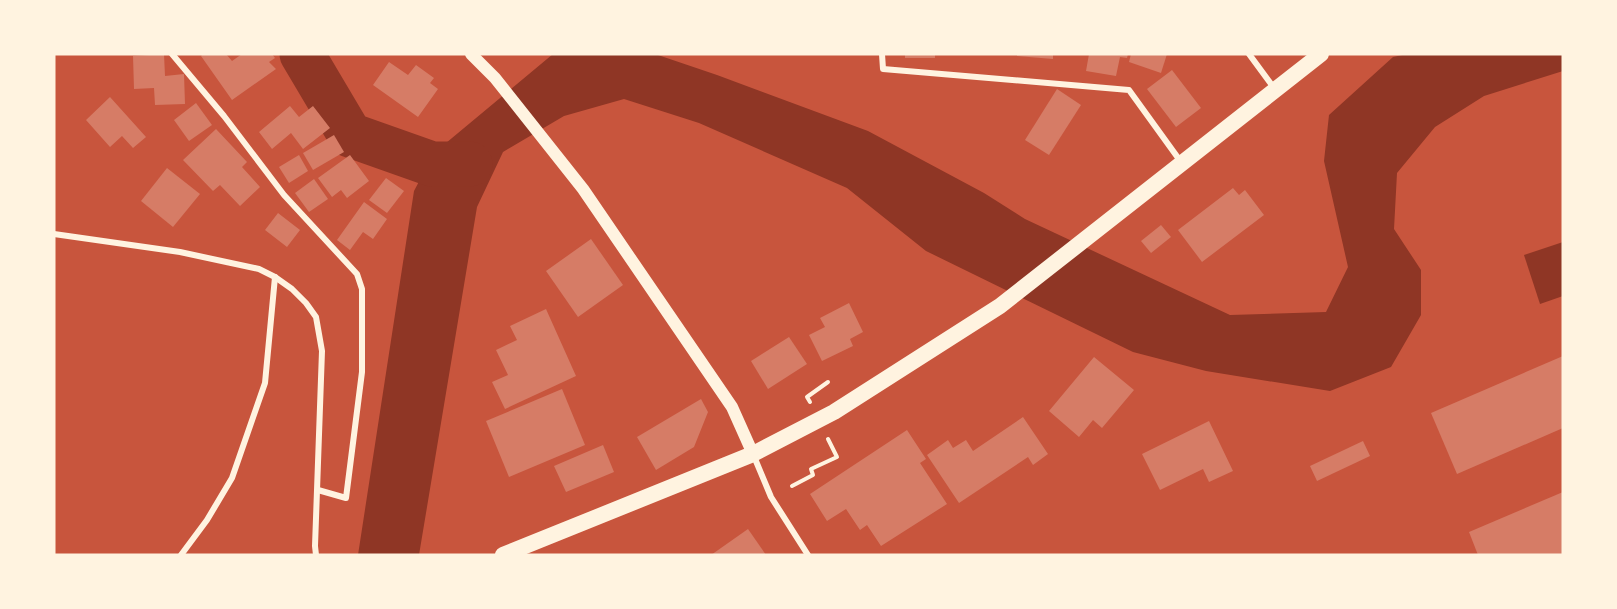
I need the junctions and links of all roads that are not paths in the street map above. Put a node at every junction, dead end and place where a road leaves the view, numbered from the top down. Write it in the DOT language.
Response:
graph roads {
  1 [pos="172,54"];
  2 [pos="471,54"];
  3 [pos="882,54"];
  4 [pos="1249,54"];
  5 [pos="1321,54"];
  6 [pos="1275,89"];
  7 [pos="1181,162"];
  8 [pos="54,234"];
  9 [pos="276,277"];
  10 [pos="753,454"];
  11 [pos="318,490"];
  12 [pos="181,555"];
  13 [pos="316,555"];
  14 [pos="503,555"];
  15 [pos="808,555"];
  1 -- 11 [label="street"];
  2 -- 10 [label="main road"];
  3 -- 7 [label="street"];
  4 -- 6 [label="street"];
  5 -- 6 [label="highway"];
  6 -- 7 [label="highway"];
  7 -- 10 [label="highway"];
  8 -- 9 [label="street"];
  9 -- 11 [label="street"];
  9 -- 12 [label="street"];
  10 -- 14 [label="highway"];
  10 -- 15 [label="street"];
  11 -- 13 [label="street"];
}
